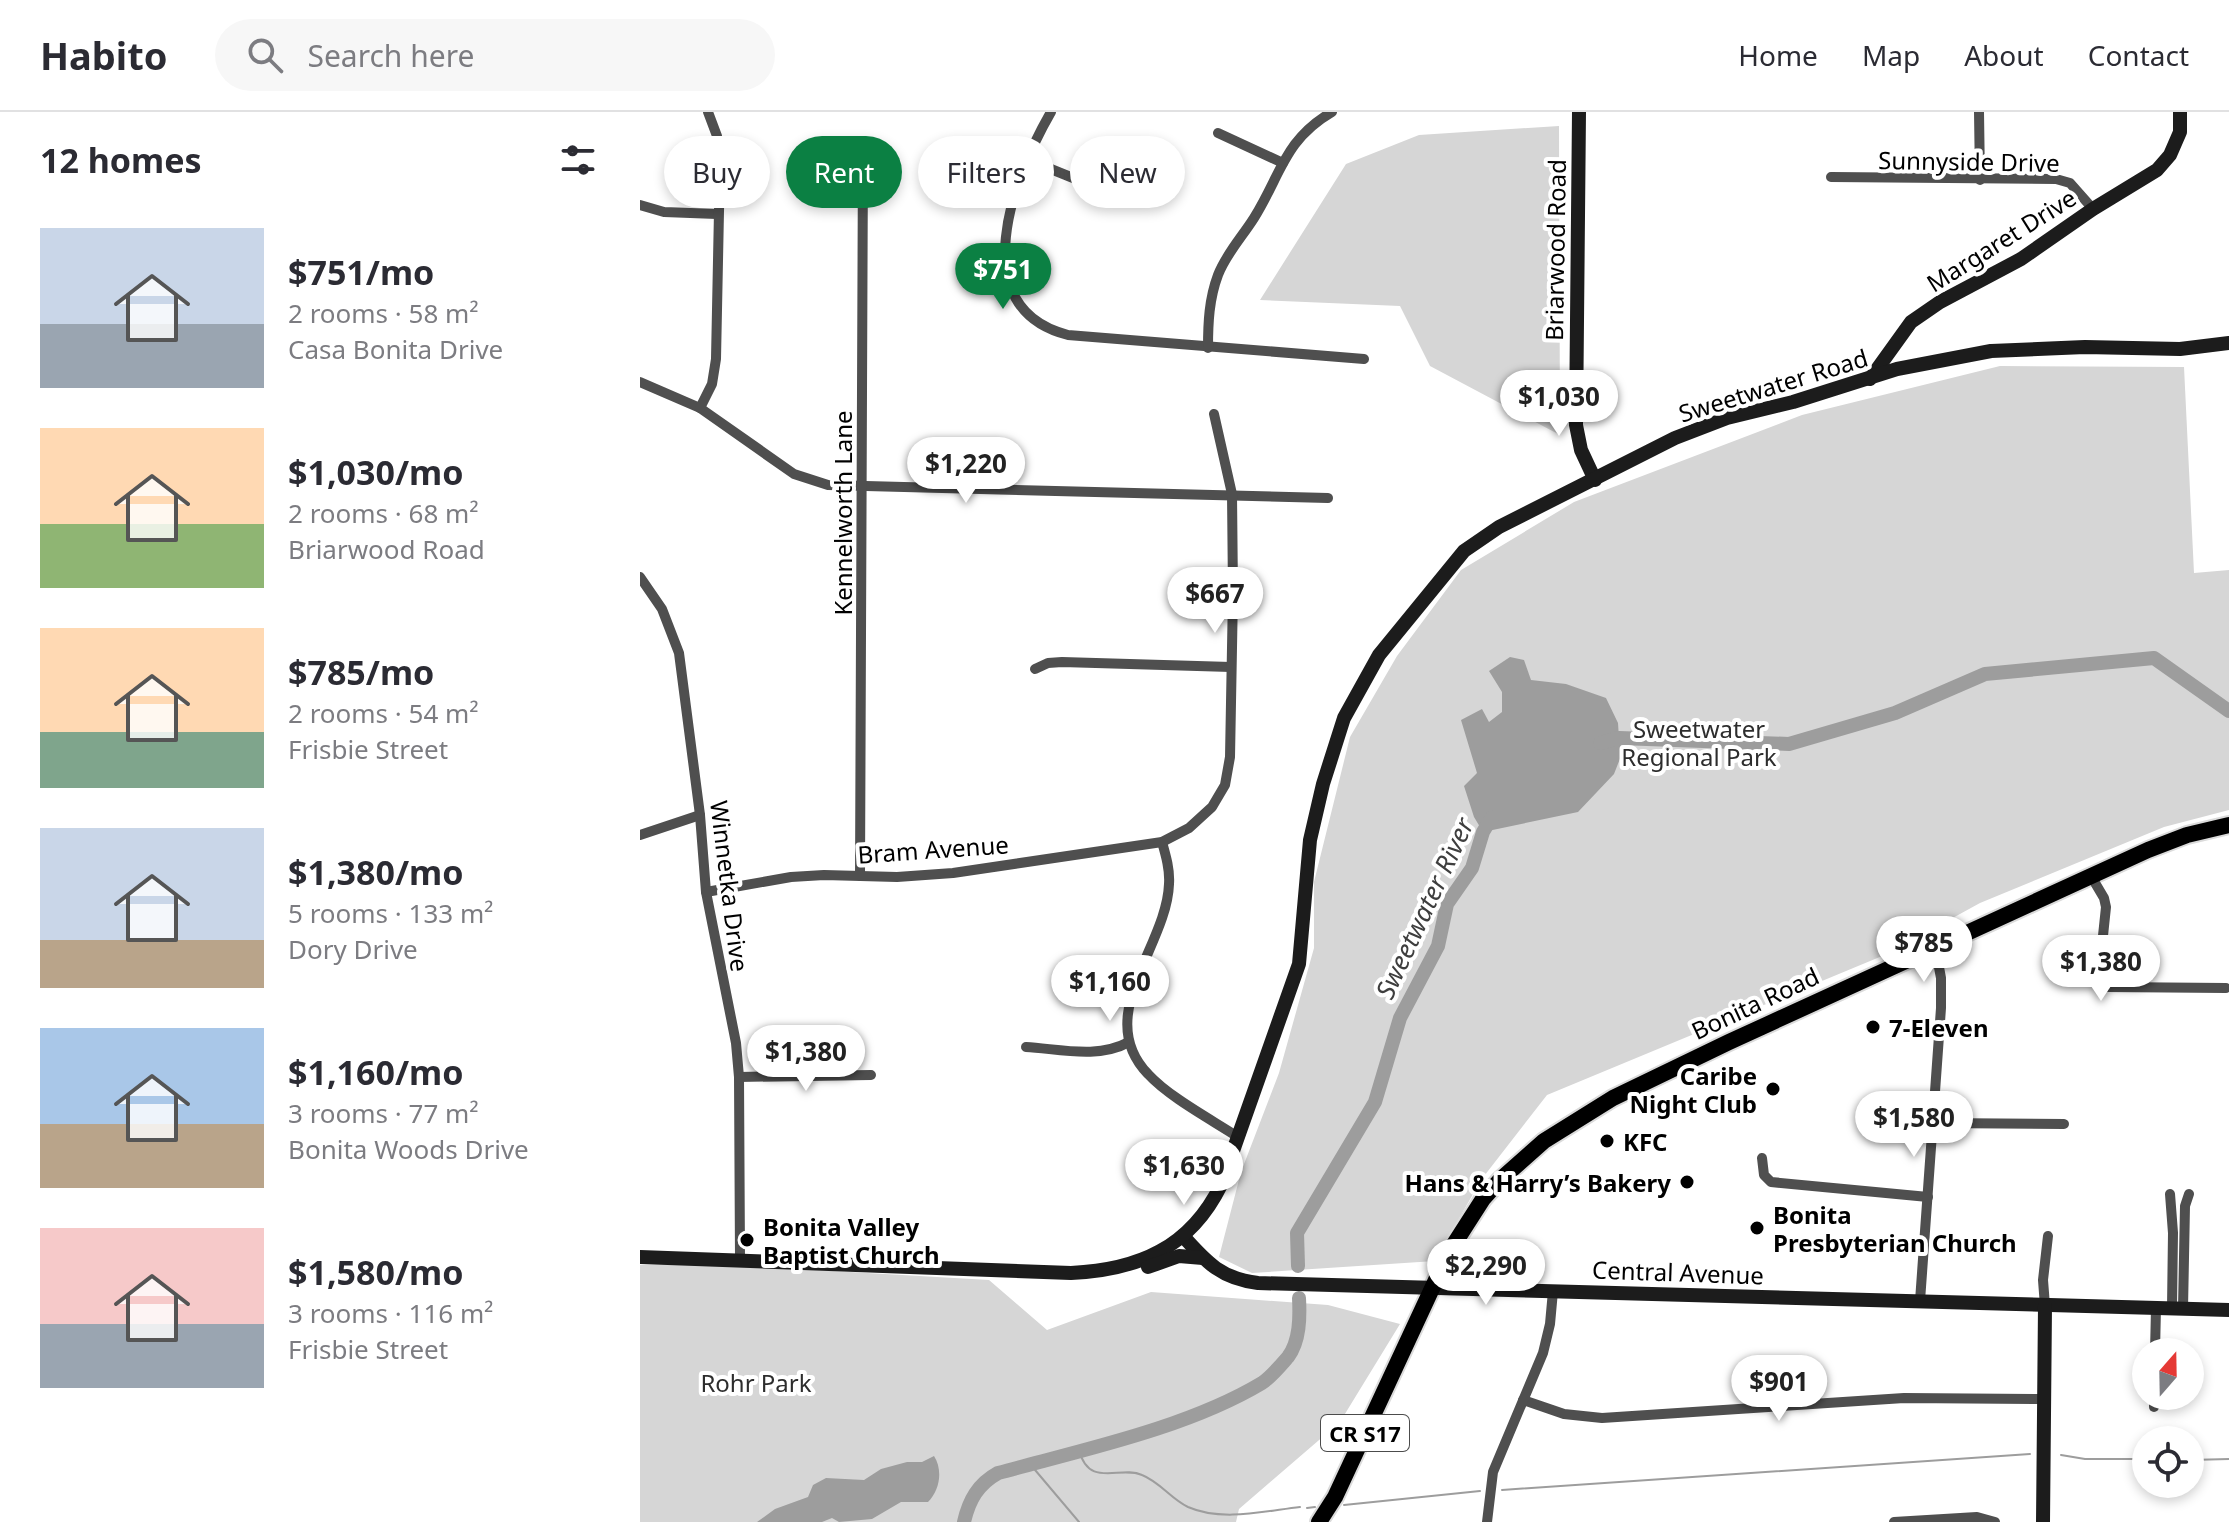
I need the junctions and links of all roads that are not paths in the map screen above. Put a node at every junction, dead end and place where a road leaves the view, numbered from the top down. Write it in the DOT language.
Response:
graph roads {
  1 [pos="708,112"];
  2 [pos="1051,112"];
  3 [pos="1332,112"];
  4 [pos="1579,112"];
  5 [pos="1979,112"];
  6 [pos="2180,112"];
  7 [pos="1218,133"];
  8 [pos="1038,136"];
  9 [pos="1283,163"];
  10 [pos="1831,177"];
  11 [pos="1980,180"];
  12 [pos="640,205"];
  13 [pos="863,208"];
  14 [pos="1011,208"];
  15 [pos="2093,209"];
  16 [pos="717,214"];
  17 [pos="2229,343"];
  18 [pos="1208,348"];
  19 [pos="1364,359"];
  20 [pos="1870,379"];
  21 [pos="640,382"];
  22 [pos="700,408"];
  23 [pos="1214,414"];
  24 [pos="1595,480"];
  25 [pos="862,487"];
  26 [pos="1232,494"];
  27 [pos="1328,498"];
  28 [pos="640,577"];
  29 [pos="1231,667"];
  30 [pos="1035,669"];
  31 [pos="700,815"];
  32 [pos="2229,825"];
  33 [pos="640,835"];
  34 [pos="1162,842"];
  35 [pos="860,876"];
  36 [pos="2091,876"];
  37 [pos="706,892"];
  38 [pos="1935,946"];
  39 [pos="2226,988"];
  40 [pos="1129,1042"];
  41 [pos="1026,1047"];
  42 [pos="871,1075"];
  43 [pos="739,1077"];
  44 [pos="1934,1123"];
  45 [pos="2064,1124"];
  46 [pos="1238,1137"];
  47 [pos="1762,1158"];
  48 [pos="2170,1194"];
  49 [pos="2189,1194"];
  50 [pos="1928,1197"];
  51 [pos="1183,1236"];
  52 [pos="2048,1236"];
  53 [pos="640,1257"];
  54 [pos="1203,1258"];
  55 [pos="740,1259"];
  56 [pos="1071,1273"];
  57 [pos="1434,1286"];
  58 [pos="1553,1291"];
  59 [pos="1920,1301"];
  60 [pos="2045,1306"];
  61 [pos="2156,1308"];
  62 [pos="2178,1309"];
  63 [pos="2229,1310"];
  64 [pos="2155,1338"];
  65 [pos="2044,1399"];
  66 [pos="1523,1400"];
  67 [pos="1319,1522"];
  68 [pos="1487,1522"];
  69 [pos="1894,1522"];
  70 [pos="1995,1522"];
  71 [pos="2042,1522"];
  1 -- 16 [label="street"];
  2 -- 8 [label="street"];
  3 -- 9 [label="street"];
  4 -- 24 [label="main road, Briarwood Road"];
  5 -- 11 [label="street"];
  6 -- 15 [label="main road, Margaret Drive"];
  7 -- 9 [label="street"];
  9 -- 18 [label="street"];
  10 -- 11 [label="street, Sunnyside Drive"];
  11 -- 15 [label="street, Sunnyside Drive"];
  12 -- 16 [label="street"];
  13 -- 25 [label="street, Kennelworth Lane"];
  14 -- 18 [label="street"];
  15 -- 20 [label="main road, Margaret Drive"];
  16 -- 22 [label="street"];
  17 -- 20 [label="main road, Sweetwater Road"];
  18 -- 19 [label="street"];
  20 -- 24 [label="main road, Sweetwater Road"];
  21 -- 22 [label="street"];
  22 -- 25 [label="street"];
  23 -- 26 [label="street"];
  24 -- 46 [label="main road, Sweetwater Road"];
  25 -- 26 [label="street"];
  25 -- 35 [label="street, Kennelworth Lane"];
  26 -- 27 [label="street"];
  26 -- 29 [label="street"];
  28 -- 31 [label="street, Winnetka Drive"];
  29 -- 30 [label="street"];
  29 -- 34 [label="street"];
  31 -- 33 [label="street"];
  31 -- 37 [label="street, Winnetka Drive"];
  32 -- 36 [label="main road, Bonita Road / CR S17"];
  34 -- 35 [label="street, Bram Avenue"];
  34 -- 40 [label="street"];
  35 -- 37 [label="street, Bram Avenue"];
  36 -- 38 [label="main road, Bonita Road / CR S17"];
  36 -- 39 [label="street"];
  37 -- 43 [label="street, Winnetka Drive"];
  38 -- 44 [label="street"];
  38 -- 57 [label="main road, Bonita Road / CR S17"];
  40 -- 41 [label="street"];
  40 -- 46 [label="street"];
  42 -- 43 [label="street"];
  43 -- 55 [label="street, Winnetka Drive"];
  44 -- 45 [label="street"];
  44 -- 50 [label="street"];
  46 -- 51 [label="main road, Sweetwater Road"];
  47 -- 50 [label="street"];
  48 -- 62 [label="street"];
  49 -- 62 [label="street"];
  50 -- 59 [label="street"];
  51 -- 54 [label="main road, Central Avenue"];
  51 -- 56 [label="main road, Sweetwater Road"];
  52 -- 60 [label="street"];
  53 -- 55 [label="main road, Sweetwater Road"];
  54 -- 56 [label="main road"];
  54 -- 57 [label="main road, Central Avenue"];
  55 -- 56 [label="main road, Sweetwater Road"];
  57 -- 58 [label="main road, Central Avenue"];
  57 -- 67 [label="main road, Bonita Road / CR S17"];
  58 -- 59 [label="main road, Central Avenue"];
  58 -- 66 [label="street"];
  59 -- 60 [label="main road, Central Avenue"];
  60 -- 61 [label="main road, Central Avenue"];
  60 -- 65 [label="main road"];
  61 -- 62 [label="main road, Central Avenue"];
  61 -- 64 [label="street"];
  62 -- 63 [label="main road, Central Avenue"];
  65 -- 66 [label="street"];
  65 -- 71 [label="main road"];
  66 -- 68 [label="street"];
  69 -- 70 [label="street"];
}
